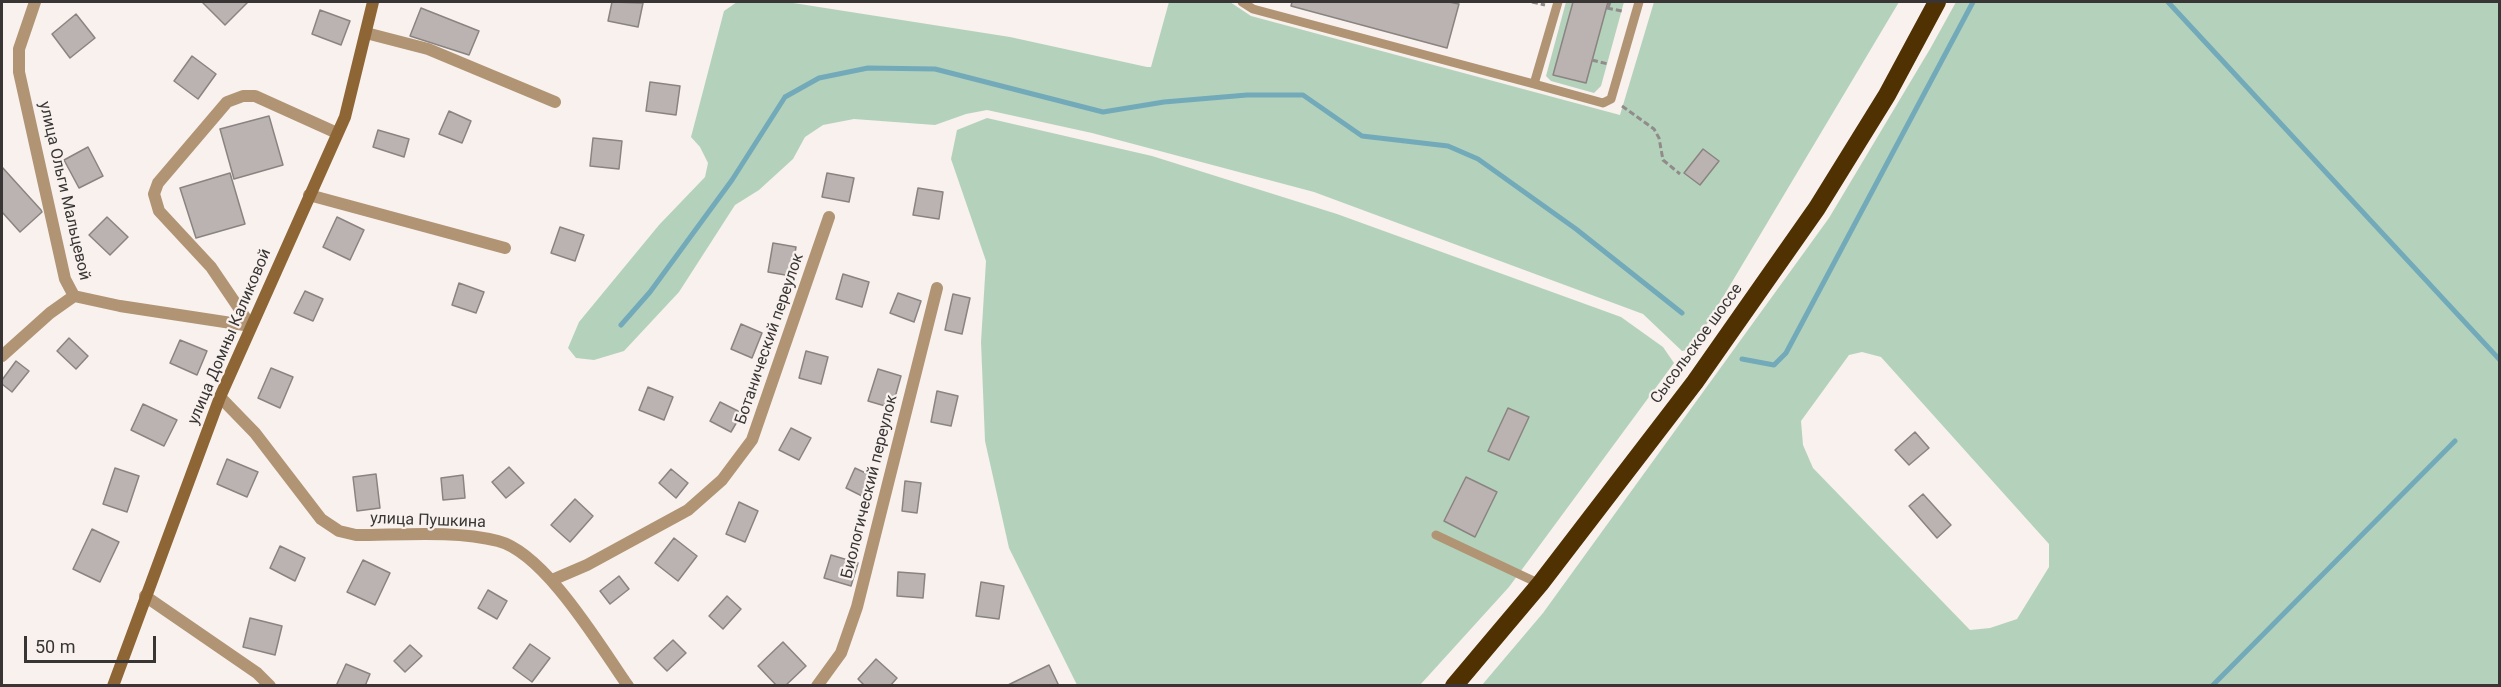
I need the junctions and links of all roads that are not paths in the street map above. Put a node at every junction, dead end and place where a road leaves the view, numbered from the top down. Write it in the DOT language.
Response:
graph roads {
  1 [pos="35,2"];
  2 [pos="373,2"];
  3 [pos="1242,2"];
  4 [pos="1558,2"];
  5 [pos="1639,2"];
  6 [pos="1937,2"];
  7 [pos="366,33"];
  8 [pos="1534,84"];
  9 [pos="555,102"];
  10 [pos="337,133"];
  11 [pos="309,195"];
  12 [pos="829,217"];
  13 [pos="505,248"];
  14 [pos="937,288"];
  15 [pos="74,296"];
  16 [pos="250,326"];
  17 [pos="2,357"];
  18 [pos="220,397"];
  19 [pos="1436,536"];
  20 [pos="552,580"];
  21 [pos="1540,584"];
  22 [pos="145,596"];
  23 [pos="113,686"];
  24 [pos="270,686"];
  25 [pos="628,686"];
  26 [pos="817,686"];
  27 [pos="1454,686"];
  1 -- 15 [label="street, улица Ольги Мальцевой"];
  2 -- 7 [label="main road, улица Домны Каликовой"];
  3 -- 8 [label="lane"];
  4 -- 8 [label="lane"];
  5 -- 8 [label="lane"];
  6 -- 21 [label="highway, Сысольское шоссе"];
  7 -- 9 [label="street"];
  7 -- 10 [label="main road, улица Домны Каликовой"];
  10 -- 11 [label="main road, улица Домны Каликовой"];
  10 -- 16 [label="street"];
  11 -- 13 [label="street"];
  11 -- 16 [label="main road, улица Домны Каликовой"];
  12 -- 20 [label="street, Ботанический переулок"];
  14 -- 26 [label="street, Биологический переулок"];
  15 -- 16 [label="street"];
  15 -- 17 [label="street, улица Ольги Мальцевой"];
  16 -- 18 [label="main road, улица Домны Каликовой"];
  18 -- 20 [label="street, улица Пушкина"];
  18 -- 22 [label="main road, улица Домны Каликовой"];
  19 -- 21 [label="lane"];
  20 -- 25 [label="street, улица Пушкина"];
  21 -- 27 [label="highway, Сысольское шоссе"];
  22 -- 23 [label="main road, улица Домны Каликовой"];
  22 -- 24 [label="street"];
}
